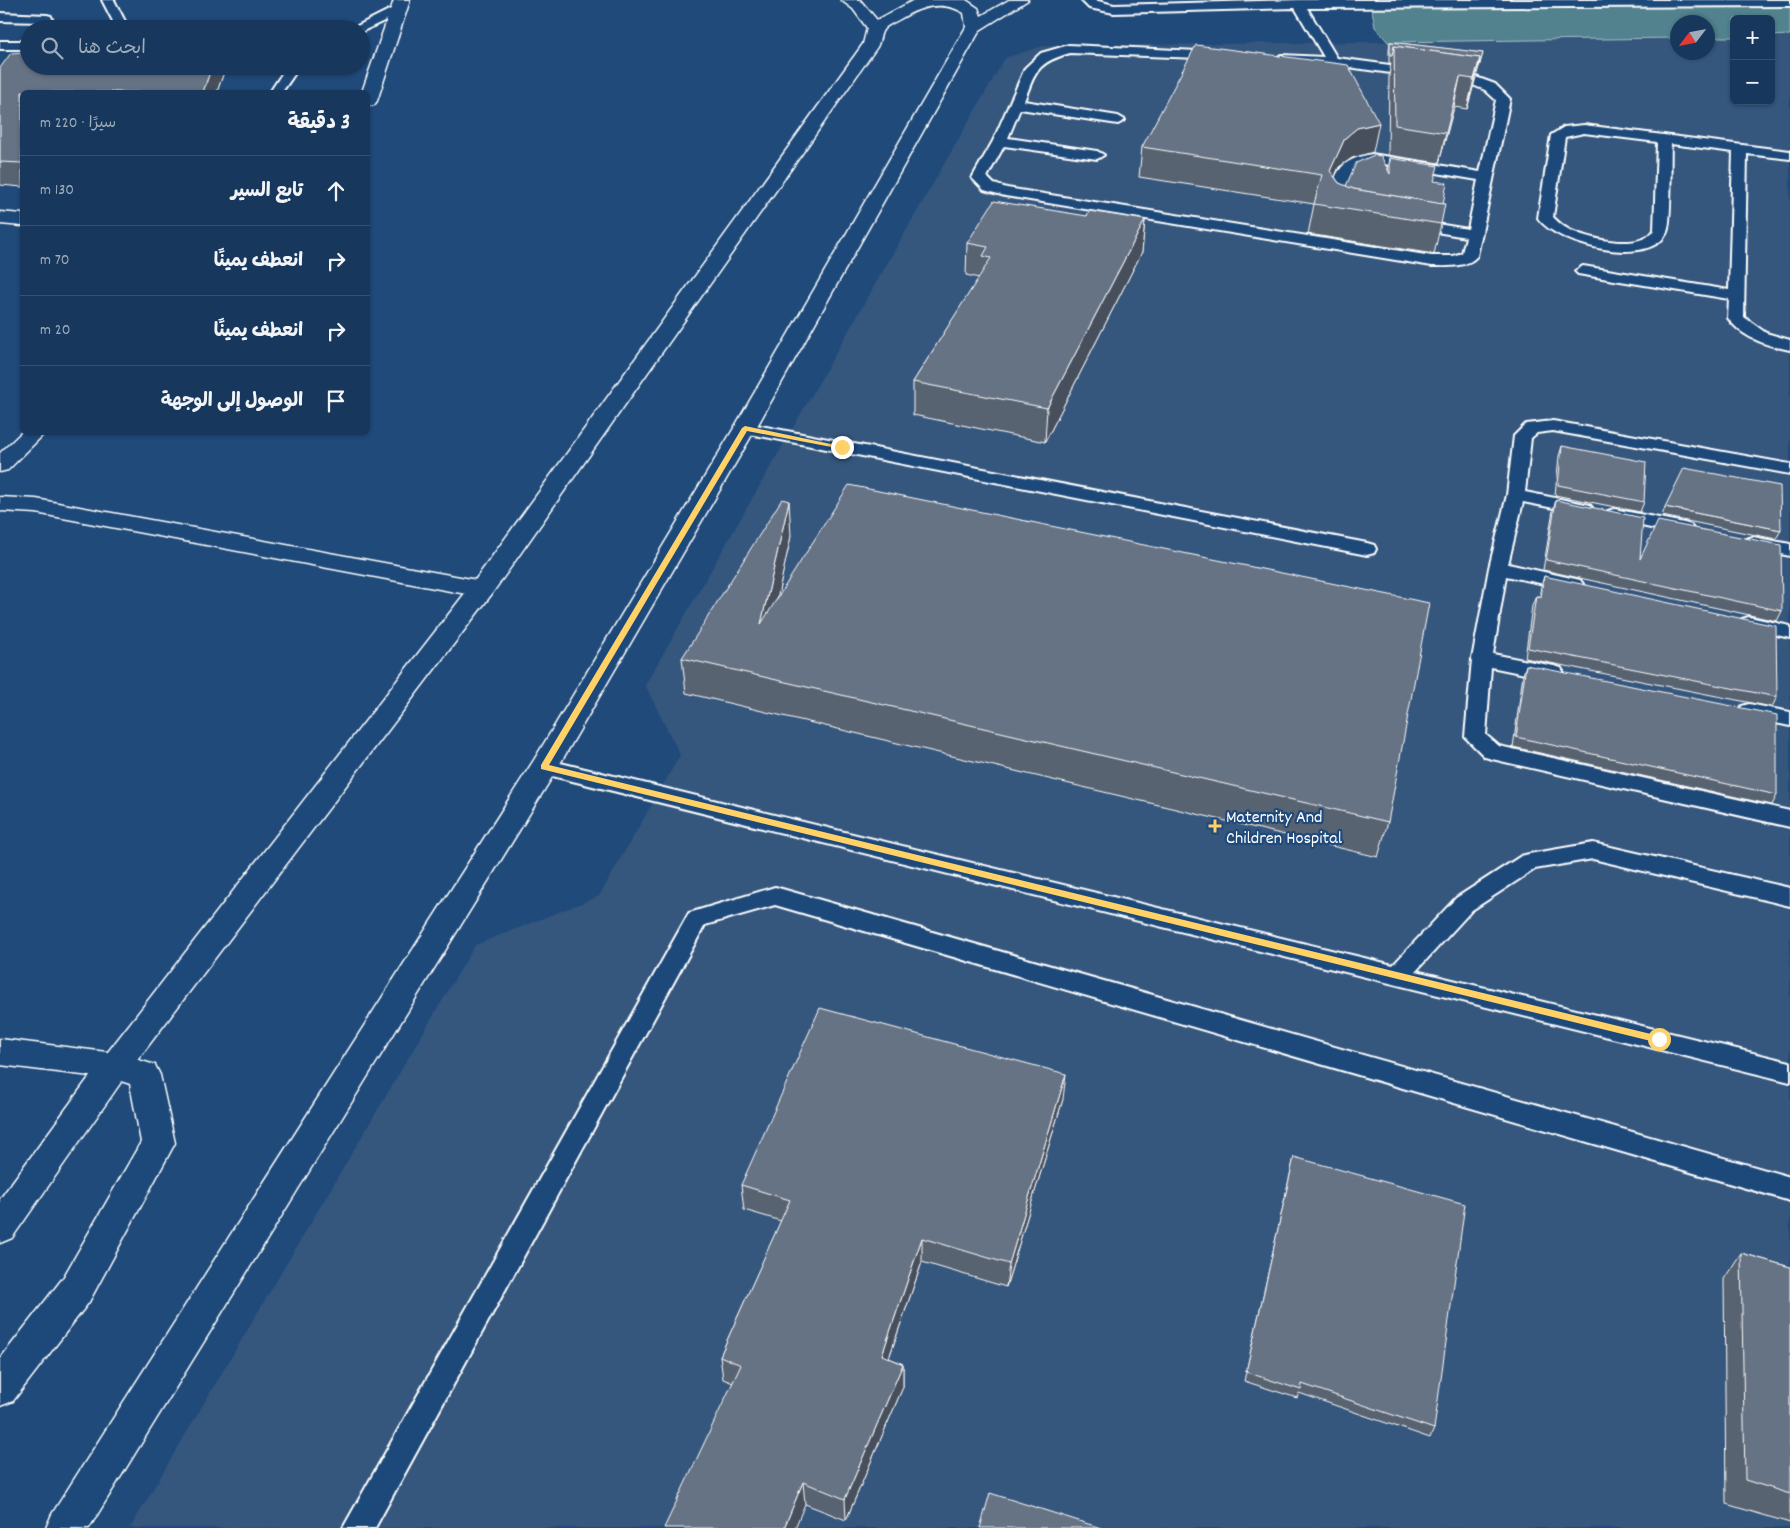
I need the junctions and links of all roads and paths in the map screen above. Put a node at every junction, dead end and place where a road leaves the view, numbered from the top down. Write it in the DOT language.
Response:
graph roads {
  1 [pos="108,0"];
  2 [pos="849,0"];
  3 [pos="937,0"];
  4 [pos="944,0"];
  5 [pos="1020,0"];
  6 [pos="1087,0"];
  7 [pos="1790,2"];
  8 [pos="400,4"];
  9 [pos="1299,4"];
  10 [pos="0,17"];
  11 [pos="47,20"];
  12 [pos="118,20"];
  13 [pos="370,21"];
  14 [pos="974,27"];
  15 [pos="875,28"];
  16 [pos="0,45"];
  17 [pos="20,45"];
  18 [pos="1235,57"];
  19 [pos="1264,58"];
  20 [pos="1333,61"];
  21 [pos="288,75"];
  22 [pos="277,90"];
  23 [pos="370,96"];
  24 [pos="1016,104"];
  25 [pos="1118,120"];
  26 [pos="1664,139"];
  27 [pos="1000,141"];
  28 [pos="1740,148"];
  29 [pos="1097,155"];
  30 [pos="1790,155"];
  31 [pos="1486,177"];
  32 [pos="1353,214"];
  33 [pos="0,218"];
  34 [pos="20,220"];
  35 [pos="1400,222"];
  36 [pos="1474,234"];
  37 [pos="1583,271"];
  38 [pos="1737,296"];
  39 [pos="1790,346"];
  40 [pos="745,428"];
  41 [pos="32,435"];
  42 [pos="0,465"];
  43 [pos="1790,469"];
  44 [pos="1516,495"];
  45 [pos="0,504"];
  46 [pos="1702,533"];
  47 [pos="1731,538"];
  48 [pos="1367,549"];
  49 [pos="1790,550"];
  50 [pos="1498,568"];
  51 [pos="482,589"];
  52 [pos="1595,589"];
  53 [pos="1732,619"];
  54 [pos="1790,632"];
  55 [pos="1482,660"];
  56 [pos="1569,676"];
  57 [pos="1732,708"];
  58 [pos="1790,719"];
  59 [pos="544,767"];
  60 [pos="1790,819"];
  61 [pos="1790,897"];
  62 [pos="1398,975"];
  63 [pos="0,1052"];
  64 [pos="115,1066"];
  65 [pos="1790,1072"];
  66 [pos="1790,1189"];
  67 [pos="0,1227"];
  68 [pos="0,1388"];
  69 [pos="66,1528"];
  70 [pos="358,1528"];
  1 -- 12 [label="lane"];
  2 -- 15 [label="street"];
  3 -- 15 [label="street"];
  4 -- 14 [label="street"];
  5 -- 14 [label="street"];
  6 -- 9 [label="lane"];
  7 -- 9 [label="lane"];
  8 -- 13 [label="lane"];
  8 -- 23 [label="street"];
  9 -- 20 [label="lane"];
  10 -- 11 [label="lane"];
  14 -- 40 [label="street"];
  15 -- 51 [label="street"];
  16 -- 17 [label="lane"];
  18 -- 24 [label="lane"];
  19 -- 20 [label="lane"];
  20 -- 31 [label="lane"];
  21 -- 22 [label="lane"];
  24 -- 25 [label="lane"];
  24 -- 27 [label="lane"];
  26 -- 26 [label="lane"];
  26 -- 28 [label="lane"];
  27 -- 29 [label="lane"];
  27 -- 36 [label="lane"];
  28 -- 30 [label="lane"];
  28 -- 38 [label="lane"];
  31 -- 32 [label="lane"];
  31 -- 36 [label="lane"];
  33 -- 34 [label="street"];
  35 -- 36 [label="lane"];
  37 -- 38 [label="lane"];
  38 -- 39 [label="lane"];
  40 -- 48 [label="lane"];
  40 -- 59 [label="street"];
  41 -- 42 [label="street"];
  43 -- 44 [label="lane"];
  44 -- 46 [label="lane"];
  44 -- 50 [label="lane"];
  45 -- 51 [label="street"];
  47 -- 49 [label="lane"];
  50 -- 52 [label="lane"];
  50 -- 55 [label="lane"];
  51 -- 64 [label="street"];
  53 -- 54 [label="lane"];
  55 -- 56 [label="lane"];
  55 -- 60 [label="lane"];
  57 -- 58 [label="lane"];
  59 -- 62 [label="lane"];
  59 -- 69 [label="street"];
  61 -- 62 [label="lane"];
  62 -- 65 [label="lane"];
  63 -- 64 [label="street"];
  64 -- 67 [label="street"];
  64 -- 68 [label="street"];
  66 -- 70 [label="lane"];
}
